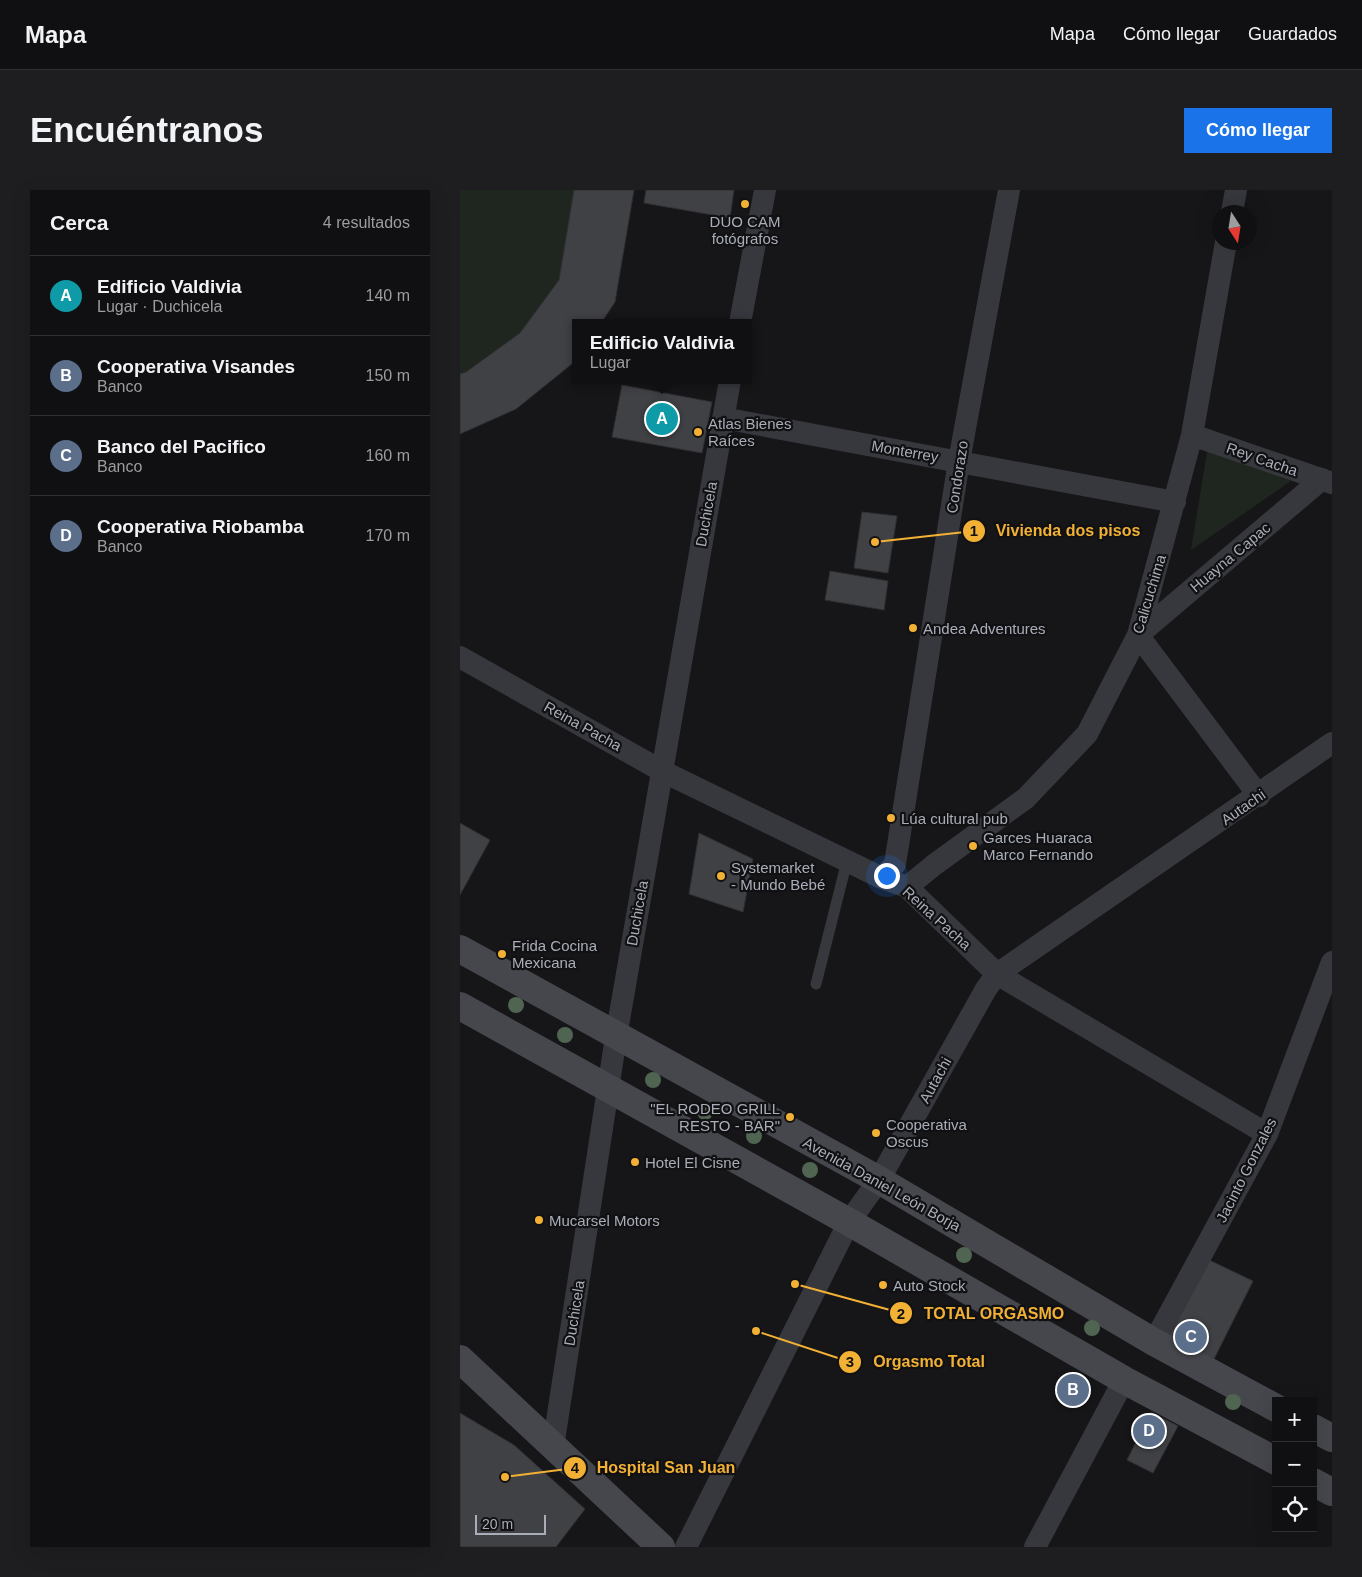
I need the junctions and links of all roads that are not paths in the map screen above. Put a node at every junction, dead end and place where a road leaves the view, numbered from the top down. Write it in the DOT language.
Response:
graph roads {
  1 [pos="765,190"];
  2 [pos="1009,190"];
  3 [pos="1236,190"];
  4 [pos="1233,205"];
  5 [pos="1225,250"];
  6 [pos="741,319"];
  7 [pos="729,384"];
  8 [pos="722,418"];
  9 [pos="1192,435"];
  10 [pos="959,461"];
  11 [pos="1327,481"];
  12 [pos="1175,502"];
  13 [pos="1138,635"];
  14 [pos="460,657"];
  15 [pos="1332,744"];
  16 [pos="662,771"];
  17 [pos="1259,796"];
  18 [pos="847,861"];
  19 [pos="882,878"];
  20 [pos="907,888"];
  21 [pos="460,949"];
  22 [pos="1331,965"];
  23 [pos="997,974"];
  24 [pos="816,984"];
  25 [pos="460,1006"];
  26 [pos="616,1037"];
  27 [pos="608,1088"];
  28 [pos="1267,1134"];
  29 [pos="879,1180"];
  30 [pos="849,1222"];
  31 [pos="1154,1342"];
  32 [pos="460,1359"];
  33 [pos="1124,1380"];
  34 [pos="1272,1406"];
  35 [pos="1317,1430"];
  36 [pos="1332,1438"];
  37 [pos="553,1447"];
  38 [pos="1272,1459"];
  39 [pos="1317,1484"];
  40 [pos="1332,1492"];
  41 [pos="661,1547"];
  42 [pos="686,1547"];
  43 [pos="1036,1547"];
  1 -- 6 [label="street"];
  2 -- 10 [label="street, Condorazo"];
  3 -- 4 [label="street"];
  5 -- 9 [label="street, Calicuchima"];
  7 -- 8 [label="street, Duchicela"];
  8 -- 10 [label="street, Monterrey"];
  8 -- 16 [label="street, Duchicela"];
  9 -- 11 [label="street, Rey Cacha"];
  9 -- 12 [label="street, Calicuchima"];
  10 -- 12 [label="street, Monterrey"];
  10 -- 19 [label="street, Condorazo"];
  11 -- 13 [label="street, Huayna Capac"];
  12 -- 13 [label="street, Calicuchima"];
  13 -- 17 [label="street"];
  13 -- 20 [label="street, Calicuchima"];
  14 -- 16 [label="street, Reina Pacha"];
  15 -- 17 [label="street, Autachi"];
  16 -- 18 [label="street, Reina Pacha"];
  16 -- 26 [label="street, Duchicela"];
  17 -- 23 [label="street, Autachi"];
  18 -- 19 [label="street, Reina Pacha"];
  18 -- 24 [label="lane"];
  19 -- 20 [label="street, Reina Pacha"];
  20 -- 23 [label="street, Reina Pacha"];
  21 -- 26 [label="main road, Avenida Daniel León Borja"];
  22 -- 28 [label="street, Jacinto Gonzales"];
  23 -- 28 [label="street, Reina Pacha"];
  23 -- 29 [label="street, Autachi"];
  25 -- 27 [label="main road"];
  26 -- 27 [label="street, Duchicela"];
  26 -- 29 [label="main road, Avenida Daniel León Borja"];
  27 -- 30 [label="main road"];
  27 -- 37 [label="street, Duchicela"];
  28 -- 31 [label="street, Jacinto Gonzales"];
  29 -- 30 [label="street, Autachi"];
  29 -- 31 [label="main road, Avenida Daniel León Borja"];
  30 -- 33 [label="main road"];
  30 -- 42 [label="street, Autachi"];
  31 -- 34 [label="main road, Avenida Daniel León Borja"];
  32 -- 37 [label="main road"];
  33 -- 38 [label="main road"];
  33 -- 43 [label="street"];
  35 -- 36 [label="main road"];
  37 -- 41 [label="main road"];
  39 -- 40 [label="main road"];
}
